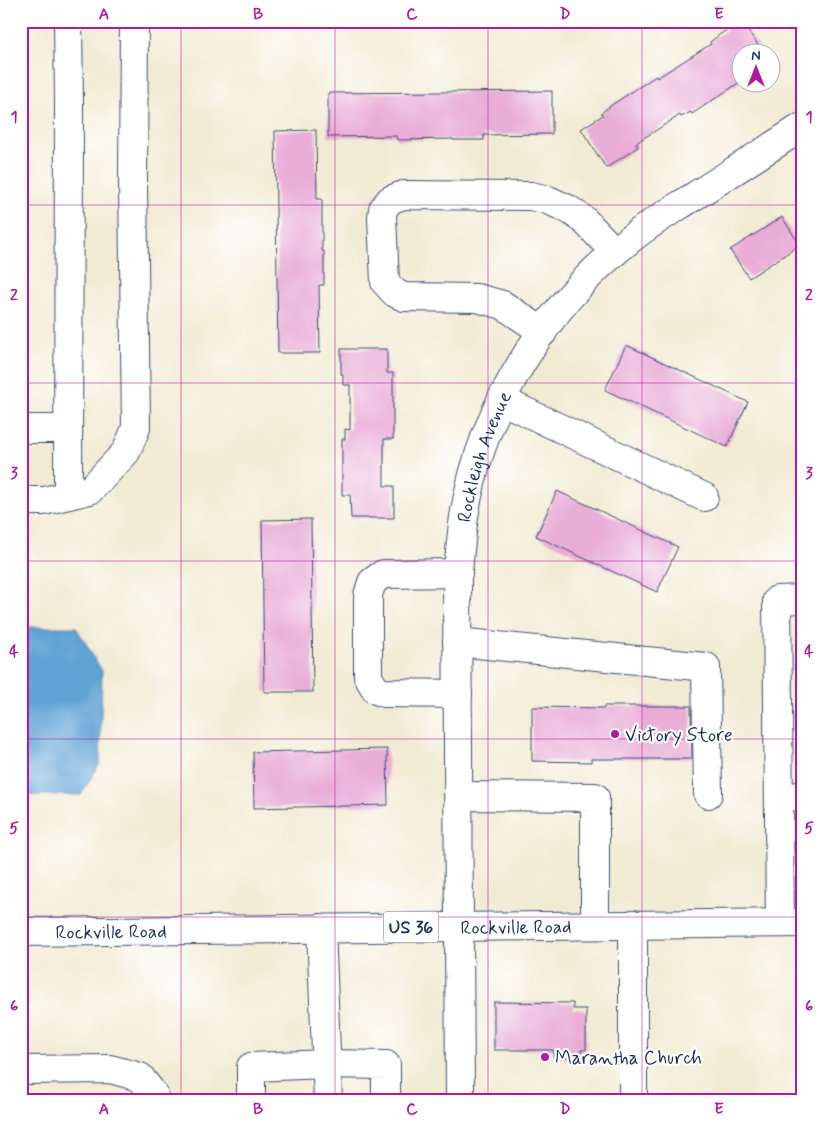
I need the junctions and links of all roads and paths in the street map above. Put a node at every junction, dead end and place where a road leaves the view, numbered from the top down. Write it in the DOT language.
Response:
graph roads {
  1 [pos="68,21"];
  2 [pos="134,21"];
  3 [pos="801,130"];
  4 [pos="615,252"];
  5 [pos="543,332"];
  6 [pos="502,400"];
  7 [pos="21,428"];
  8 [pos="68,429"];
  9 [pos="68,495"];
  10 [pos="704,497"];
  11 [pos="21,501"];
  12 [pos="458,573"];
  13 [pos="802,599"];
  14 [pos="458,642"];
  15 [pos="458,694"];
  16 [pos="708,794"];
  17 [pos="459,796"];
  18 [pos="790,796"];
  19 [pos="791,923"];
  20 [pos="633,924"];
  21 [pos="595,925"];
  22 [pos="460,927"];
  23 [pos="321,928"];
  24 [pos="21,932"];
  25 [pos="327,1064"];
  26 [pos="21,1070"];
  27 [pos="154,1101"];
  28 [pos="251,1101"];
  29 [pos="328,1101"];
  30 [pos="386,1101"];
  31 [pos="460,1101"];
  32 [pos="633,1101"];
  1 -- 8 [label="street"];
  2 -- 9 [label="street"];
  3 -- 4 [label="street, Rockleigh Avenue"];
  4 -- 5 [label="street, Rockleigh Avenue"];
  4 -- 5 [label="street"];
  5 -- 6 [label="street, Rockleigh Avenue"];
  6 -- 10 [label="street"];
  6 -- 12 [label="street, Rockleigh Avenue"];
  7 -- 8 [label="street"];
  8 -- 9 [label="street"];
  9 -- 11 [label="street"];
  12 -- 14 [label="street, Rockleigh Avenue"];
  12 -- 15 [label="street"];
  13 -- 18 [label="street"];
  14 -- 15 [label="street, Rockleigh Avenue"];
  14 -- 16 [label="street"];
  15 -- 17 [label="street, Rockleigh Avenue"];
  17 -- 21 [label="street"];
  17 -- 22 [label="street, Rockleigh Avenue"];
  18 -- 19 [label="street"];
  19 -- 20 [label="street, Rockville Road / US 36"];
  20 -- 21 [label="street, Rockville Road / US 36"];
  20 -- 32 [label="street"];
  21 -- 22 [label="street, Rockville Road / US 36"];
  22 -- 23 [label="street, Rockville Road / US 36"];
  22 -- 31 [label="street, Rockleigh Avenue"];
  23 -- 24 [label="street, Rockville Road / US 36"];
  23 -- 25 [label="street"];
  25 -- 28 [label="street"];
  25 -- 29 [label="street"];
  25 -- 30 [label="street"];
  26 -- 27 [label="street"];
}
